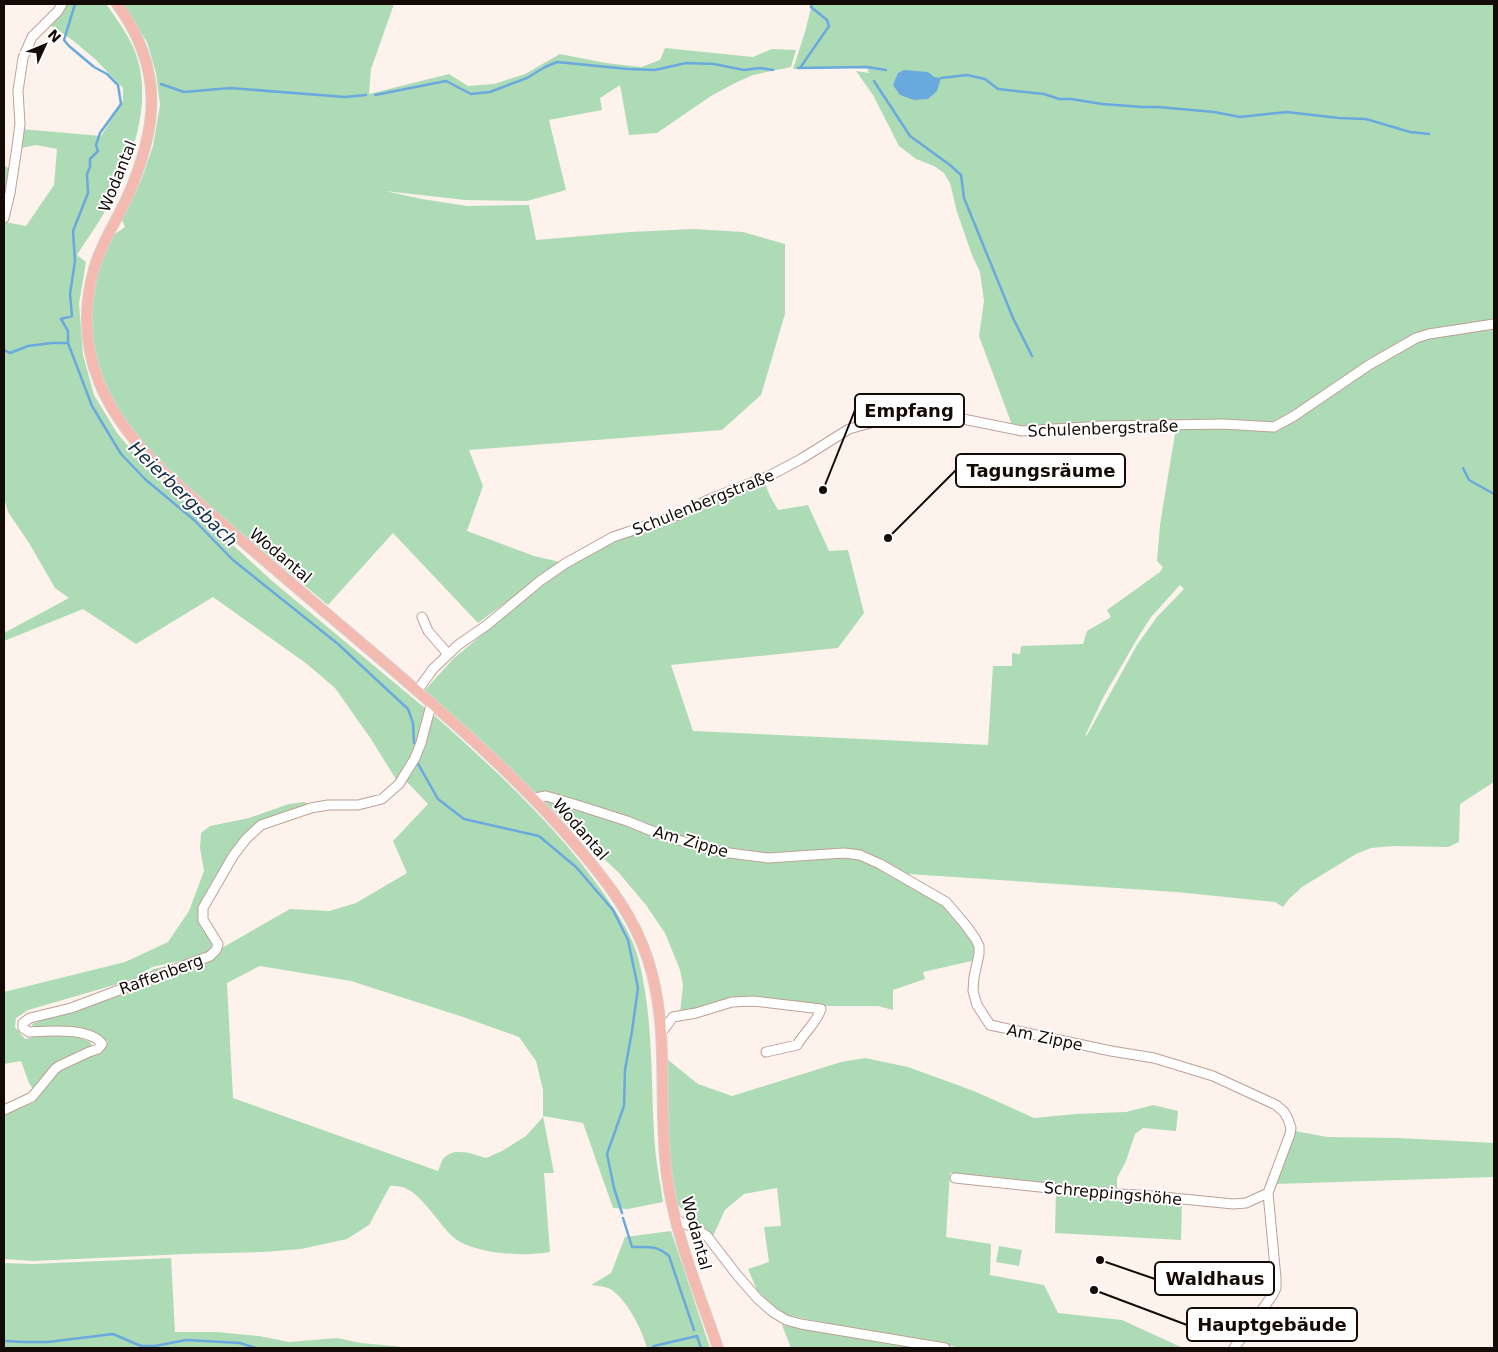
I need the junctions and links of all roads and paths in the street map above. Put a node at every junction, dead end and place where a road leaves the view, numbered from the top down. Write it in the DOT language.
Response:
graph roads {
  1 [pos="62,4"];
  2 [pos="117,4"];
  3 [pos="4,218"];
  4 [pos="1494,324"];
  5 [pos="422,617"];
  6 [pos="448,654"];
  7 [pos="417,690"];
  8 [pos="433,704"];
  9 [pos="534,798"];
  10 [pos="661,1033"];
  11 [pos="766,1052"];
  12 [pos="4,1110"];
  13 [pos="955,1178"];
  14 [pos="1268,1192"];
  15 [pos="676,1220"];
  16 [pos="718,1348"];
  17 [pos="945,1348"];
  18 [pos="1234,1348"];
  1 -- 3 [label="street"];
  2 -- 7 [label="main road, Wodantal"];
  4 -- 6 [label="street, Schulenbergstraße"];
  5 -- 6 [label="street"];
  6 -- 7 [label="street, Schulenbergstraße"];
  7 -- 8 [label="main road, Wodantal"];
  8 -- 9 [label="main road, Wodantal"];
  8 -- 12 [label="street, Raffenberg"];
  9 -- 10 [label="main road, Wodantal"];
  9 -- 14 [label="street, Am Zippe"];
  10 -- 11 [label="street"];
  10 -- 15 [label="main road, Wodantal"];
  13 -- 14 [label="street, Schreppingshöhe"];
  14 -- 18 [label="street, Am Zippe"];
  15 -- 16 [label="main road, Wodantal"];
  15 -- 17 [label="street"];
}
